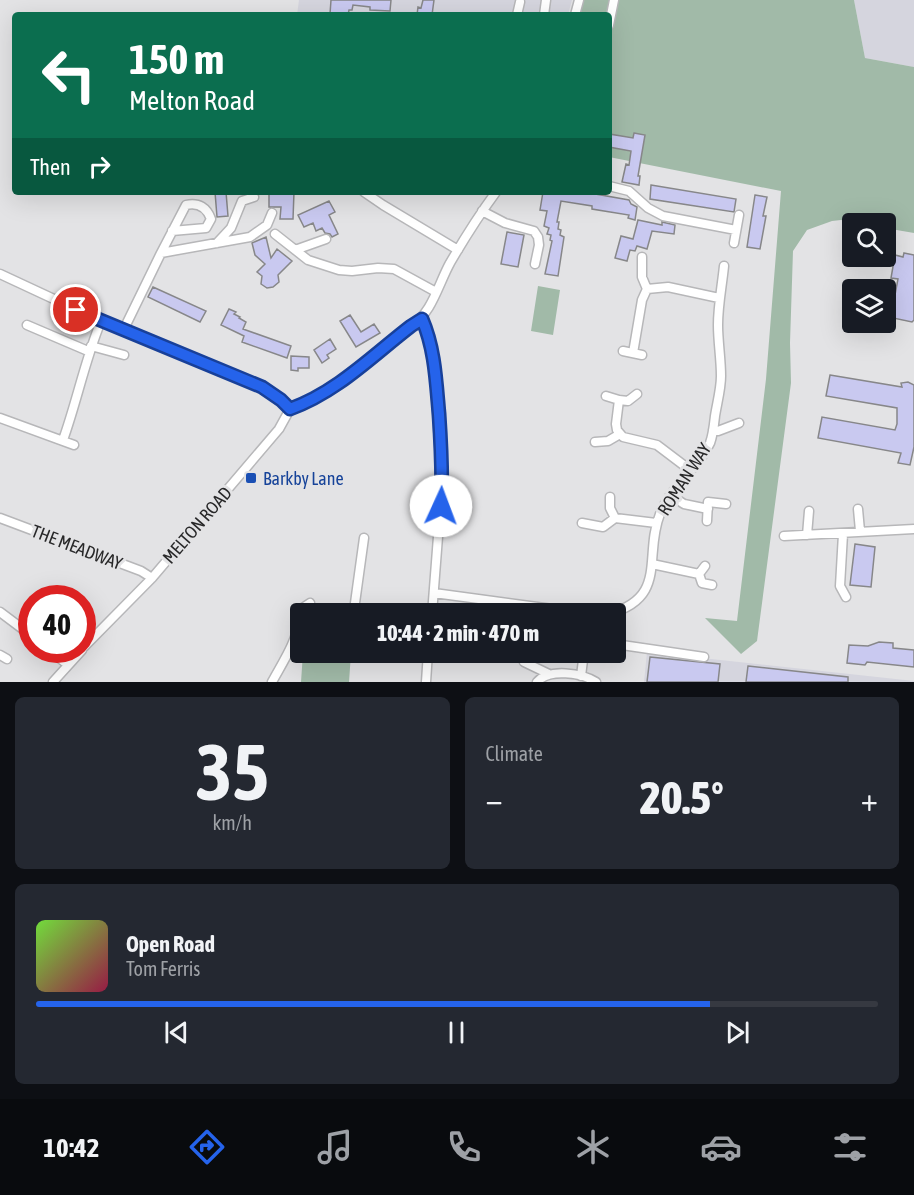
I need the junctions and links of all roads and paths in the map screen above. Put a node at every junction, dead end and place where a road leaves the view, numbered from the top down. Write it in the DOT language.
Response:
graph roads {
  1 [pos="520,2"];
  2 [pos="518,12"];
  3 [pos="612,187"];
  4 [pos="368,195"];
  5 [pos="494,195"];
  6 [pos="254,197"];
  7 [pos="482,211"];
  8 [pos="272,213"];
  9 [pos="739,215"];
  10 [pos="736,230"];
  11 [pos="172,231"];
  12 [pos="275,234"];
  13 [pos="326,239"];
  14 [pos="217,243"];
  15 [pos="734,243"];
  16 [pos="295,250"];
  17 [pos="458,250"];
  18 [pos="160,253"];
  19 [pos="642,257"];
  20 [pos="535,264"];
  21 [pos="724,266"];
  22 [pos="0,274"];
  23 [pos="647,289"];
  24 [pos="436,292"];
  25 [pos="719,298"];
  26 [pos="422,319"];
  27 [pos="101,321"];
  28 [pos="27,325"];
  29 [pos="123,331"];
  30 [pos="89,349"];
  31 [pos="623,351"];
  32 [pos="124,355"];
  33 [pos="638,394"];
  34 [pos="606,396"];
  35 [pos="624,401"];
  36 [pos="290,409"];
  37 [pos="0,418"];
  38 [pos="739,423"];
  39 [pos="713,430"];
  40 [pos="620,434"];
  41 [pos="63,440"];
  42 [pos="596,442"];
  43 [pos="74,445"];
  44 [pos="690,470"];
  45 [pos="670,495"];
  46 [pos="610,497"];
  47 [pos="726,504"];
  48 [pos="708,505"];
  49 [pos="858,509"];
  50 [pos="809,511"];
  51 [pos="0,518"];
  52 [pos="615,518"];
  53 [pos="707,520"];
  54 [pos="582,523"];
  55 [pos="656,523"];
  56 [pos="914,529"];
  57 [pos="860,531"];
  58 [pos="839,534"];
  59 [pos="807,535"];
  60 [pos="784,536"];
  61 [pos="364,538"];
  62 [pos="652,564"];
  63 [pos="705,566"];
  64 [pos="699,574"];
  65 [pos="152,578"];
  66 [pos="712,585"];
  67 [pos="434,593"];
  68 [pos="846,597"];
  69 [pos="355,603"];
  70 [pos="433,603"];
  71 [pos="508,603"];
  72 [pos="626,608"];
  73 [pos="0,612"];
  74 [pos="18,626"];
  75 [pos="96,635"];
  76 [pos="626,646"];
  77 [pos="290,652"];
  78 [pos="704,657"];
  79 [pos="427,663"];
  80 [pos="526,663"];
  81 [pos="586,663"];
  82 [pos="67,664"];
  83 [pos="552,674"];
  84 [pos="589,678"];
  85 [pos="273,681"];
  86 [pos="53,682"];
  87 [pos="426,682"];
  88 [pos="537,682"];
  1 -- 2 [label="street"];
  3 -- 10 [label="street"];
  4 -- 17 [label="street"];
  5 -- 7 [label="street"];
  6 -- 14 [label="street"];
  7 -- 17 [label="street"];
  7 -- 20 [label="street"];
  8 -- 14 [label="street"];
  9 -- 10 [label="street"];
  10 -- 15 [label="street"];
  11 -- 11 [label="street"];
  11 -- 18 [label="street"];
  12 -- 16 [label="street"];
  13 -- 16 [label="street"];
  14 -- 18 [label="street"];
  16 -- 24 [label="street"];
  17 -- 24 [label="street"];
  18 -- 29 [label="street"];
  19 -- 23 [label="street"];
  21 -- 25 [label="street, ROMAN WAY"];
  22 -- 27 [label="street"];
  23 -- 25 [label="street"];
  23 -- 31 [label="street"];
  24 -- 26 [label="street"];
  25 -- 39 [label="street, ROMAN WAY"];
  26 -- 36 [label="street"];
  26 -- 67 [label="street"];
  27 -- 29 [label="street"];
  27 -- 30 [label="street"];
  28 -- 30 [label="street"];
  29 -- 36 [label="street"];
  30 -- 32 [label="street"];
  30 -- 41 [label="street"];
  33 -- 35 [label="street"];
  34 -- 35 [label="street"];
  35 -- 40 [label="street"];
  36 -- 65 [label="street, MELTON ROAD"];
  37 -- 41 [label="street"];
  38 -- 39 [label="street"];
  39 -- 44 [label="street, ROMAN WAY"];
  40 -- 42 [label="street"];
  40 -- 44 [label="street"];
  41 -- 43 [label="street"];
  44 -- 45 [label="street, ROMAN WAY"];
  45 -- 48 [label="street"];
  45 -- 55 [label="street, ROMAN WAY"];
  46 -- 52 [label="street"];
  47 -- 48 [label="street"];
  48 -- 53 [label="street"];
  49 -- 57 [label="street"];
  50 -- 59 [label="street"];
  51 -- 65 [label="street, THE MEADWAY"];
  52 -- 54 [label="street"];
  52 -- 55 [label="street"];
  55 -- 62 [label="street, ROMAN WAY"];
  56 -- 57 [label="street"];
  57 -- 58 [label="street"];
  58 -- 59 [label="street"];
  58 -- 68 [label="street"];
  59 -- 60 [label="street"];
  61 -- 69 [label="street"];
  62 -- 64 [label="street"];
  62 -- 72 [label="street, ROMAN WAY"];
  63 -- 64 [label="street"];
  64 -- 66 [label="street"];
  65 -- 75 [label="street, MELTON ROAD"];
  67 -- 70 [label="street"];
  67 -- 71 [label="street"];
  73 -- 74 [label="street"];
  76 -- 78 [label="street"];
  77 -- 85 [label="street"];
  79 -- 87 [label="street"];
  80 -- 83 [label="street"];
  81 -- 84 [label="street"];
  82 -- 86 [label="street, MELTON ROAD"];
  83 -- 84 [label="street"];
  83 -- 88 [label="street"];
}
